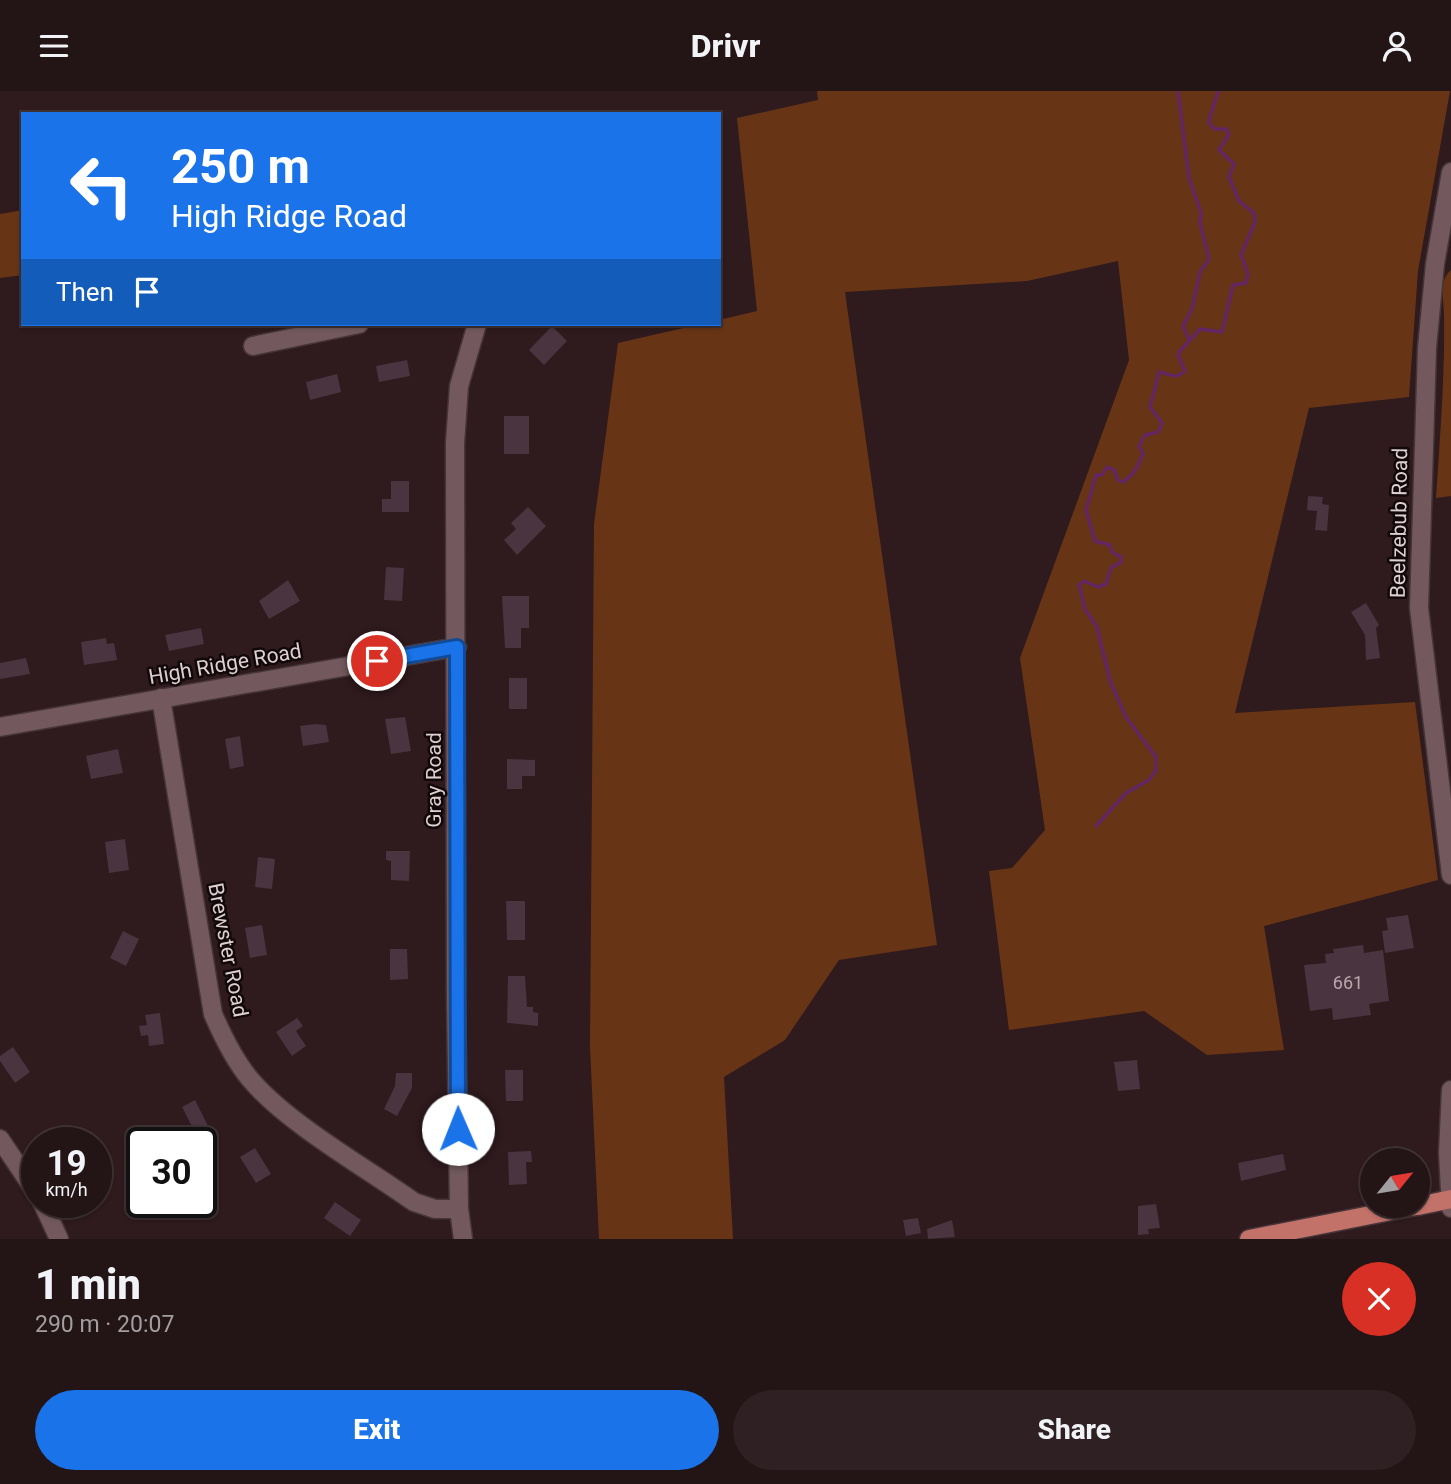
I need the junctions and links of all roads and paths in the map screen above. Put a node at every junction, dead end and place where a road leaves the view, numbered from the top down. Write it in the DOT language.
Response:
graph roads {
  1 [pos="1451,172"];
  2 [pos="349,326"];
  3 [pos="476,326"];
  4 [pos="253,346"];
  5 [pos="457,647"];
  6 [pos="161,698"];
  7 [pos="0,727"];
  8 [pos="1451,875"];
  9 [pos="1451,1090"];
  10 [pos="0,1139"];
  11 [pos="21,1170"];
  12 [pos="1451,1202"];
  13 [pos="1430,1204"];
  14 [pos="459,1209"];
  15 [pos="1360,1217"];
  16 [pos="50,1218"];
  17 [pos="60,1239"];
  18 [pos="463,1239"];
  19 [pos="1249,1239"];
  1 -- 8 [label="street, Beelzebub Road"];
  2 -- 4 [label="street"];
  3 -- 5 [label="street, Gray Road"];
  5 -- 6 [label="street, High Ridge Road"];
  5 -- 14 [label="street, Gray Road"];
  6 -- 7 [label="street, High Ridge Road"];
  6 -- 14 [label="street, Brewster Road"];
  9 -- 12 [label="street"];
  10 -- 11 [label="street"];
  12 -- 13 [label="main road"];
  14 -- 18 [label="street, Gray Road"];
  15 -- 19 [label="main road"];
  16 -- 17 [label="street"];
}
